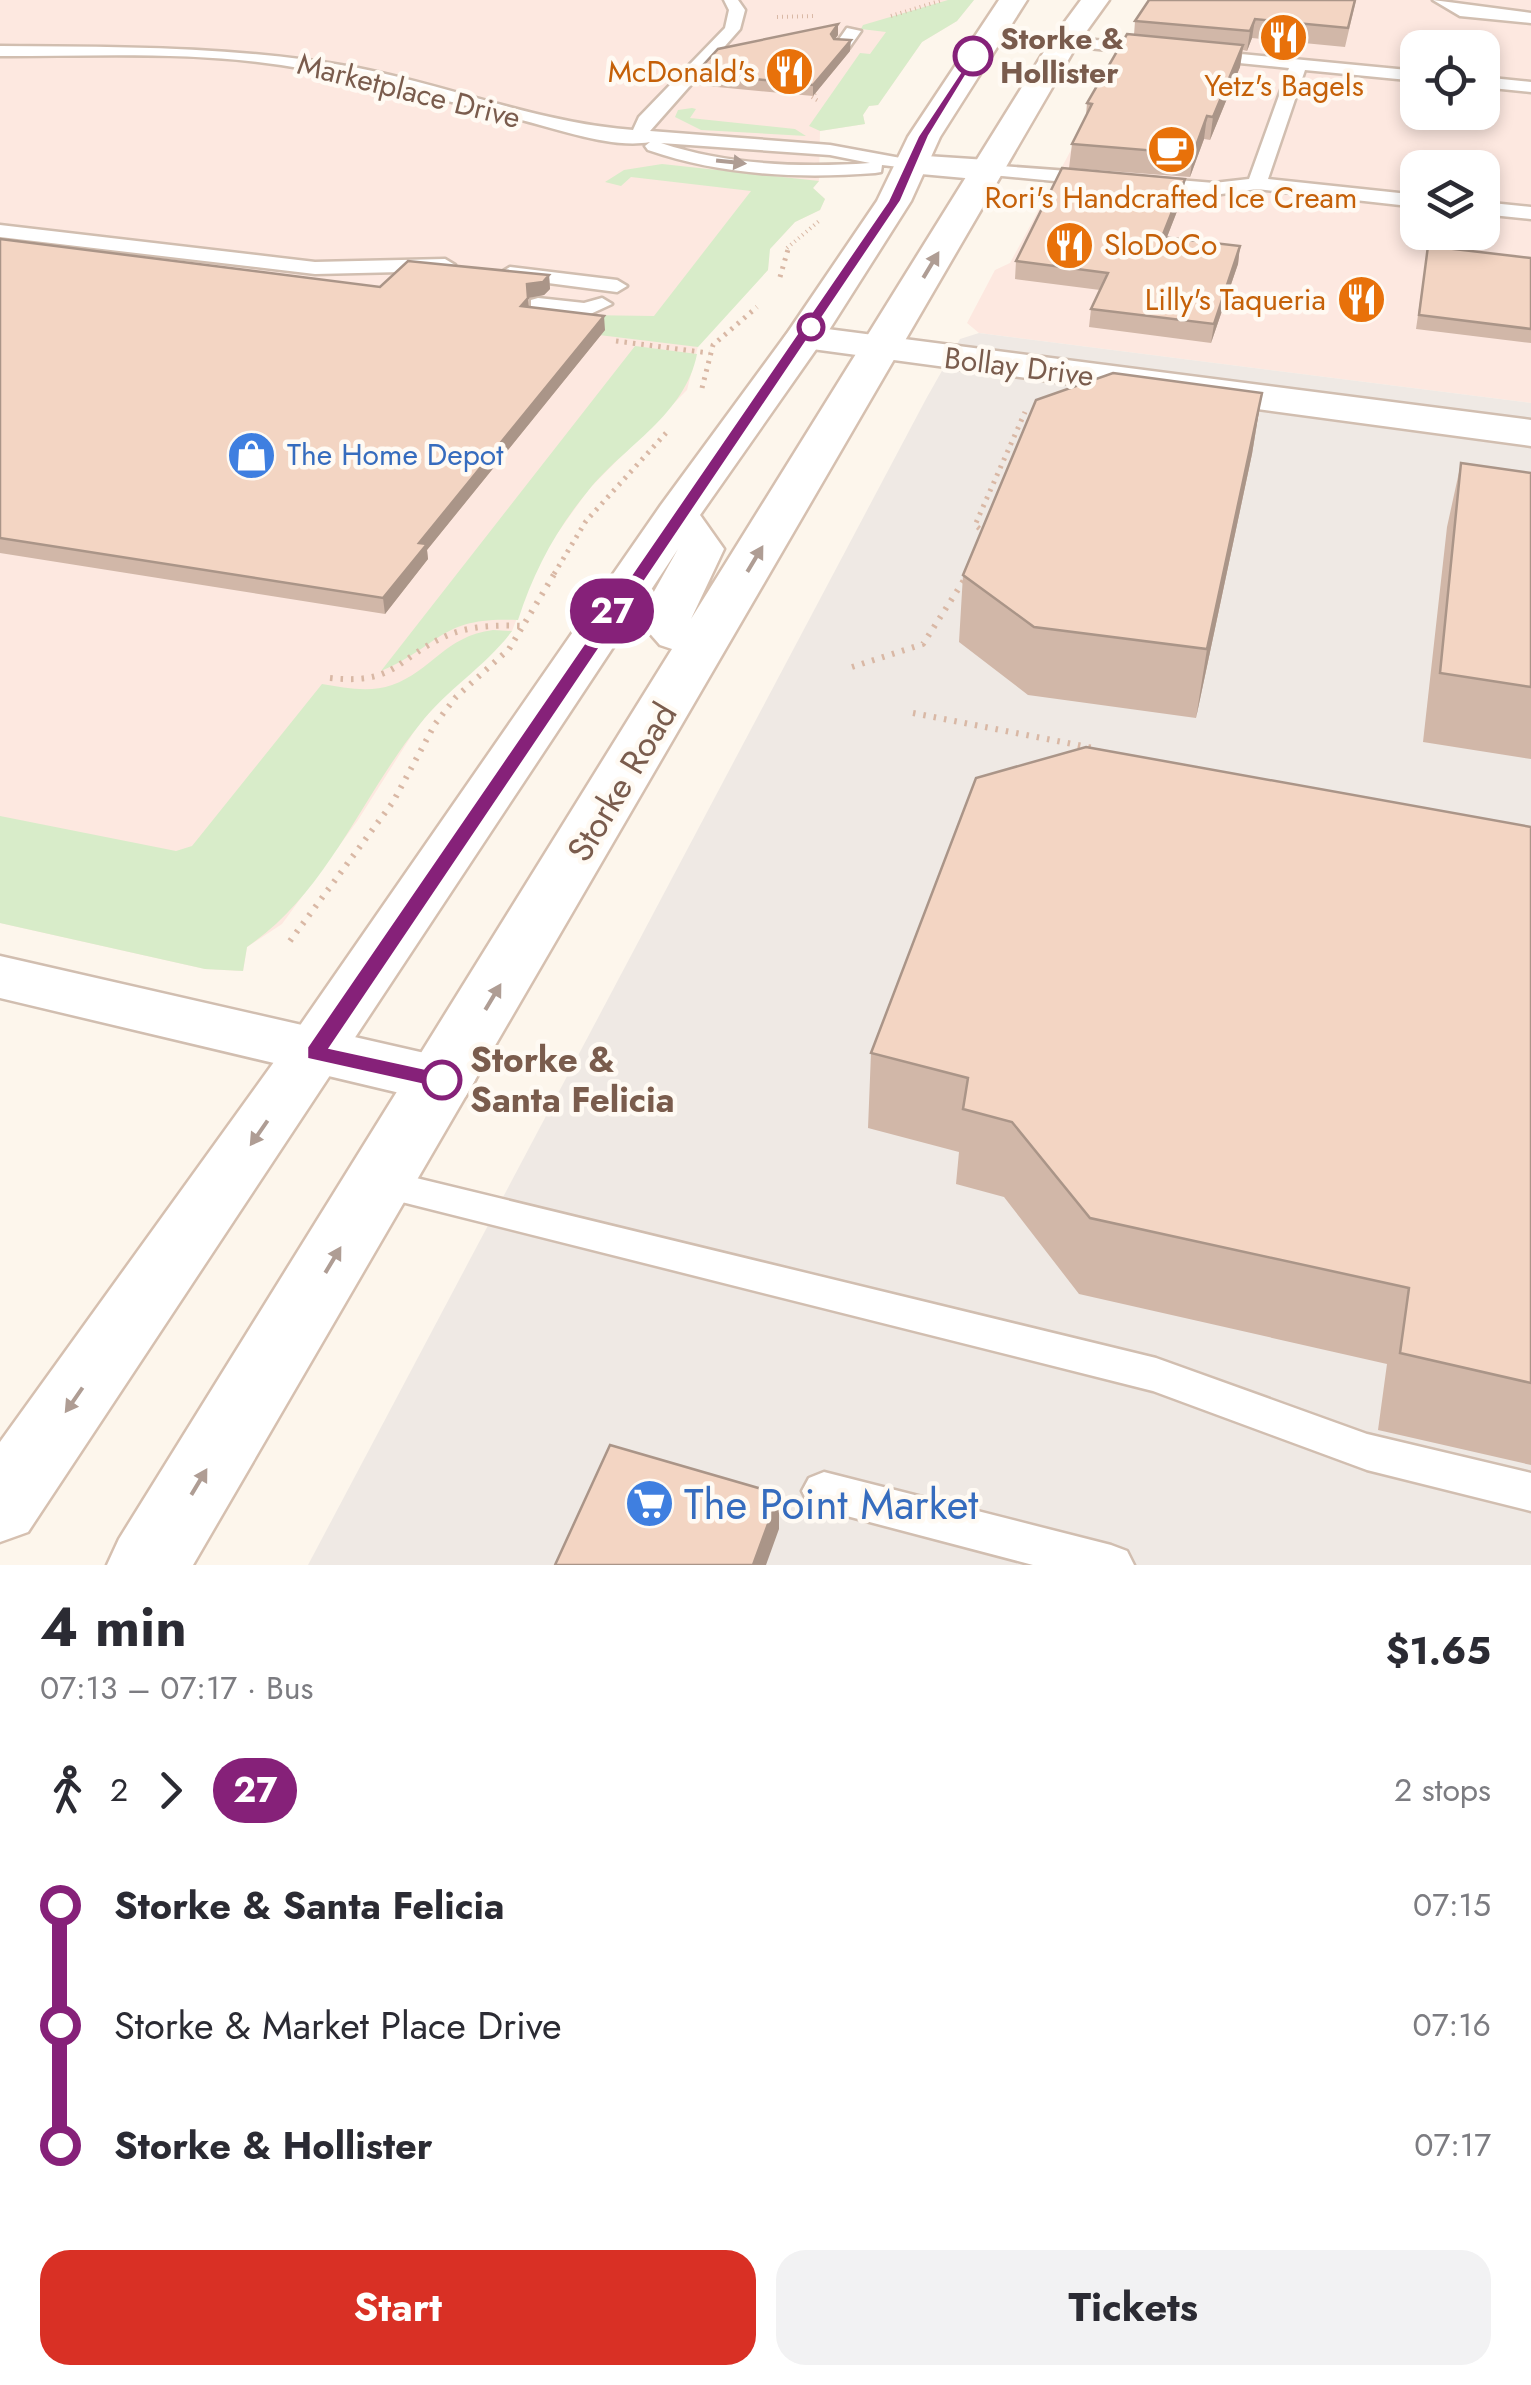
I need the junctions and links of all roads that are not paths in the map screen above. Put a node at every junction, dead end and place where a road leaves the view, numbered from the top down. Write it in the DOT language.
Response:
graph roads {
  1 [pos="731,0"];
  2 [pos="1014,0"];
  3 [pos="1095,0"];
  4 [pos="1440,0"];
  5 [pos="1531,18"];
  6 [pos="1064,42"];
  7 [pos="0,51"];
  8 [pos="1299,64"];
  9 [pos="1400,74"];
  10 [pos="1500,84"];
  11 [pos="1531,87"];
  12 [pos="638,138"];
  13 [pos="911,164"];
  14 [pos="987,170"];
  15 [pos="1257,184"];
  16 [pos="1400,199"];
  17 [pos="1500,210"];
  18 [pos="1531,213"];
  19 [pos="0,231"];
  20 [pos="363,267"];
  21 [pos="396,286"];
  22 [pos="618,286"];
  23 [pos="538,304"];
  24 [pos="602,304"];
  25 [pos="804,338"];
  26 [pos="881,349"];
  27 [pos="1531,433"];
  28 [pos="676,516"];
  29 [pos="705,642"];
  30 [pos="0,977"];
  31 [pos="315,1053"];
  32 [pos="442,1080"];
  33 [pos="380,1183"];
  34 [pos="824,1491"];
  35 [pos="1531,1492"];
  36 [pos="0,1508"];
  37 [pos="1055,1558"];
  38 [pos="148,1565"];
  39 [pos="1111,1565"];
  1 -- 12 [label="lane"];
  2 -- 13 [label="main road"];
  3 -- 6 [label="main road, Storke Road"];
  4 -- 5 [label="lane"];
  6 -- 8 [label="lane"];
  6 -- 14 [label="main road, Storke Road"];
  7 -- 12 [label="lane, Marketplace Drive"];
  8 -- 9 [label="lane"];
  8 -- 15 [label="lane"];
  10 -- 11 [label="lane"];
  12 -- 13 [label="lane, Marketplace Drive"];
  13 -- 14 [label="main road"];
  13 -- 25 [label="main road"];
  14 -- 15 [label="lane"];
  26 -- 14 [label="main road, Storke Road, one-way"];
  15 -- 16 [label="lane"];
  17 -- 18 [label="lane"];
  19 -- 20 [label="lane"];
  20 -- 21 [label="lane"];
  20 -- 22 [label="lane"];
  23 -- 24 [label="lane"];
  25 -- 26 [label="main road, Bollay Drive"];
  25 -- 28 [label="main road"];
  26 -- 27 [label="main road, Bollay Drive"];
  29 -- 26 [label="main road, Storke Road, one-way"];
  28 -- 29 [label="main road"];
  28 -- 31 [label="main road"];
  32 -- 29 [label="main road, Storke Road, one-way"];
  30 -- 31 [label="main road"];
  31 -- 32 [label="main road"];
  31 -- 36 [label="main road, one-way"];
  32 -- 33 [label="main road, Storke Road"];
  33 -- 35 [label="lane"];
  38 -- 33 [label="main road, Storke Road, one-way"];
  34 -- 37 [label="lane"];
  37 -- 39 [label="lane"];
}
